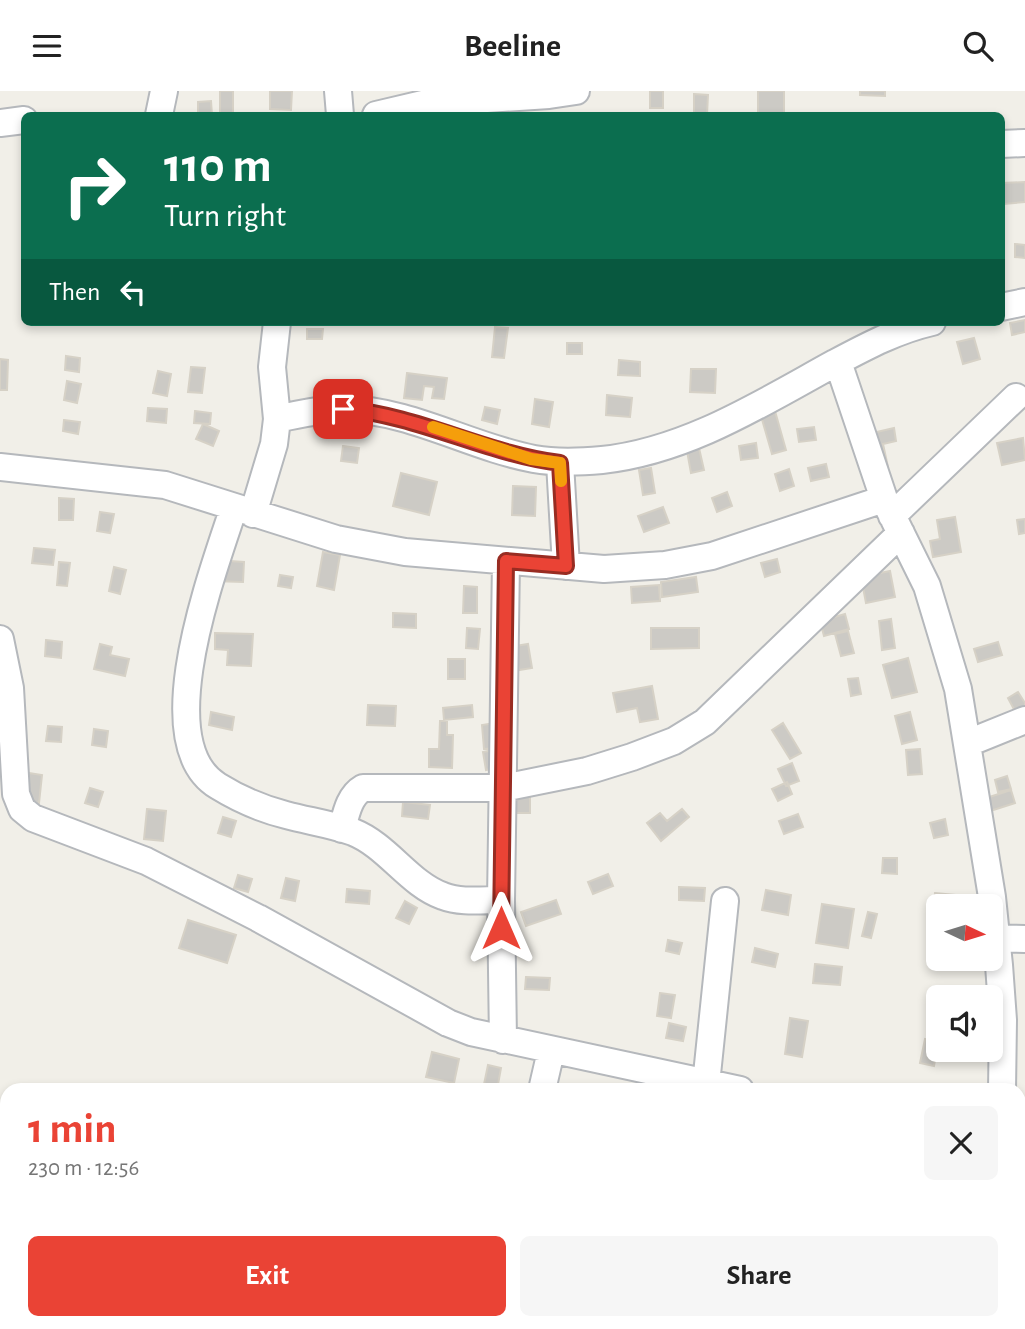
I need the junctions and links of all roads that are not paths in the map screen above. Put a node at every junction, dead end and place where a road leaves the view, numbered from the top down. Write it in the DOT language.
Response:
graph roads {
  1 [pos="164,91"];
  2 [pos="338,91"];
  3 [pos="576,91"];
  4 [pos="548,105"];
  5 [pos="428,109"];
  6 [pos="160,112"];
  7 [pos="340,112"];
  8 [pos="402,112"];
  9 [pos="21,120"];
  10 [pos="0,123"];
  11 [pos="1025,143"];
  12 [pos="1005,144"];
  13 [pos="1025,302"];
  14 [pos="1005,306"];
  15 [pos="277,326"];
  16 [pos="914,326"];
  17 [pos="838,362"];
  18 [pos="1016,397"];
  19 [pos="277,419"];
  20 [pos="560,463"];
  21 [pos="0,467"];
  22 [pos="243,511"];
  23 [pos="893,516"];
  24 [pos="506,561"];
  25 [pos="566,566"];
  26 [pos="0,639"];
  27 [pos="1025,720"];
  28 [pos="968,743"];
  29 [pos="503,788"];
  30 [pos="342,829"];
  31 [pos="990,894"];
  32 [pos="501,900"];
  33 [pos="726,901"];
  34 [pos="1003,938"];
  35 [pos="1025,939"];
  36 [pos="999,971"];
  37 [pos="502,1040"];
  38 [pos="551,1051"];
  39 [pos="544,1083"];
  40 [pos="701,1083"];
  41 [pos="706,1083"];
  42 [pos="1002,1083"];
  1 -- 6 [label="street"];
  2 -- 7 [label="street"];
  3 -- 4 [label="street"];
  4 -- 5 [label="street"];
  5 -- 8 [label="street"];
  9 -- 10 [label="street"];
  11 -- 12 [label="street"];
  13 -- 14 [label="street"];
  15 -- 19 [label="street"];
  16 -- 17 [label="street"];
  17 -- 20 [label="street"];
  17 -- 23 [label="street"];
  18 -- 23 [label="street"];
  19 -- 20 [label="street"];
  19 -- 22 [label="street"];
  20 -- 25 [label="street"];
  21 -- 22 [label="street"];
  22 -- 24 [label="street"];
  22 -- 30 [label="street"];
  23 -- 25 [label="street"];
  23 -- 28 [label="street"];
  23 -- 29 [label="street"];
  24 -- 25 [label="street"];
  24 -- 29 [label="street"];
  26 -- 37 [label="street"];
  27 -- 28 [label="street"];
  28 -- 31 [label="street"];
  29 -- 30 [label="street"];
  29 -- 32 [label="street"];
  30 -- 32 [label="street"];
  32 -- 37 [label="street"];
  33 -- 41 [label="street"];
  34 -- 35 [label="street"];
  36 -- 42 [label="street"];
  37 -- 38 [label="street"];
  38 -- 39 [label="street"];
  38 -- 40 [label="street"];
}
